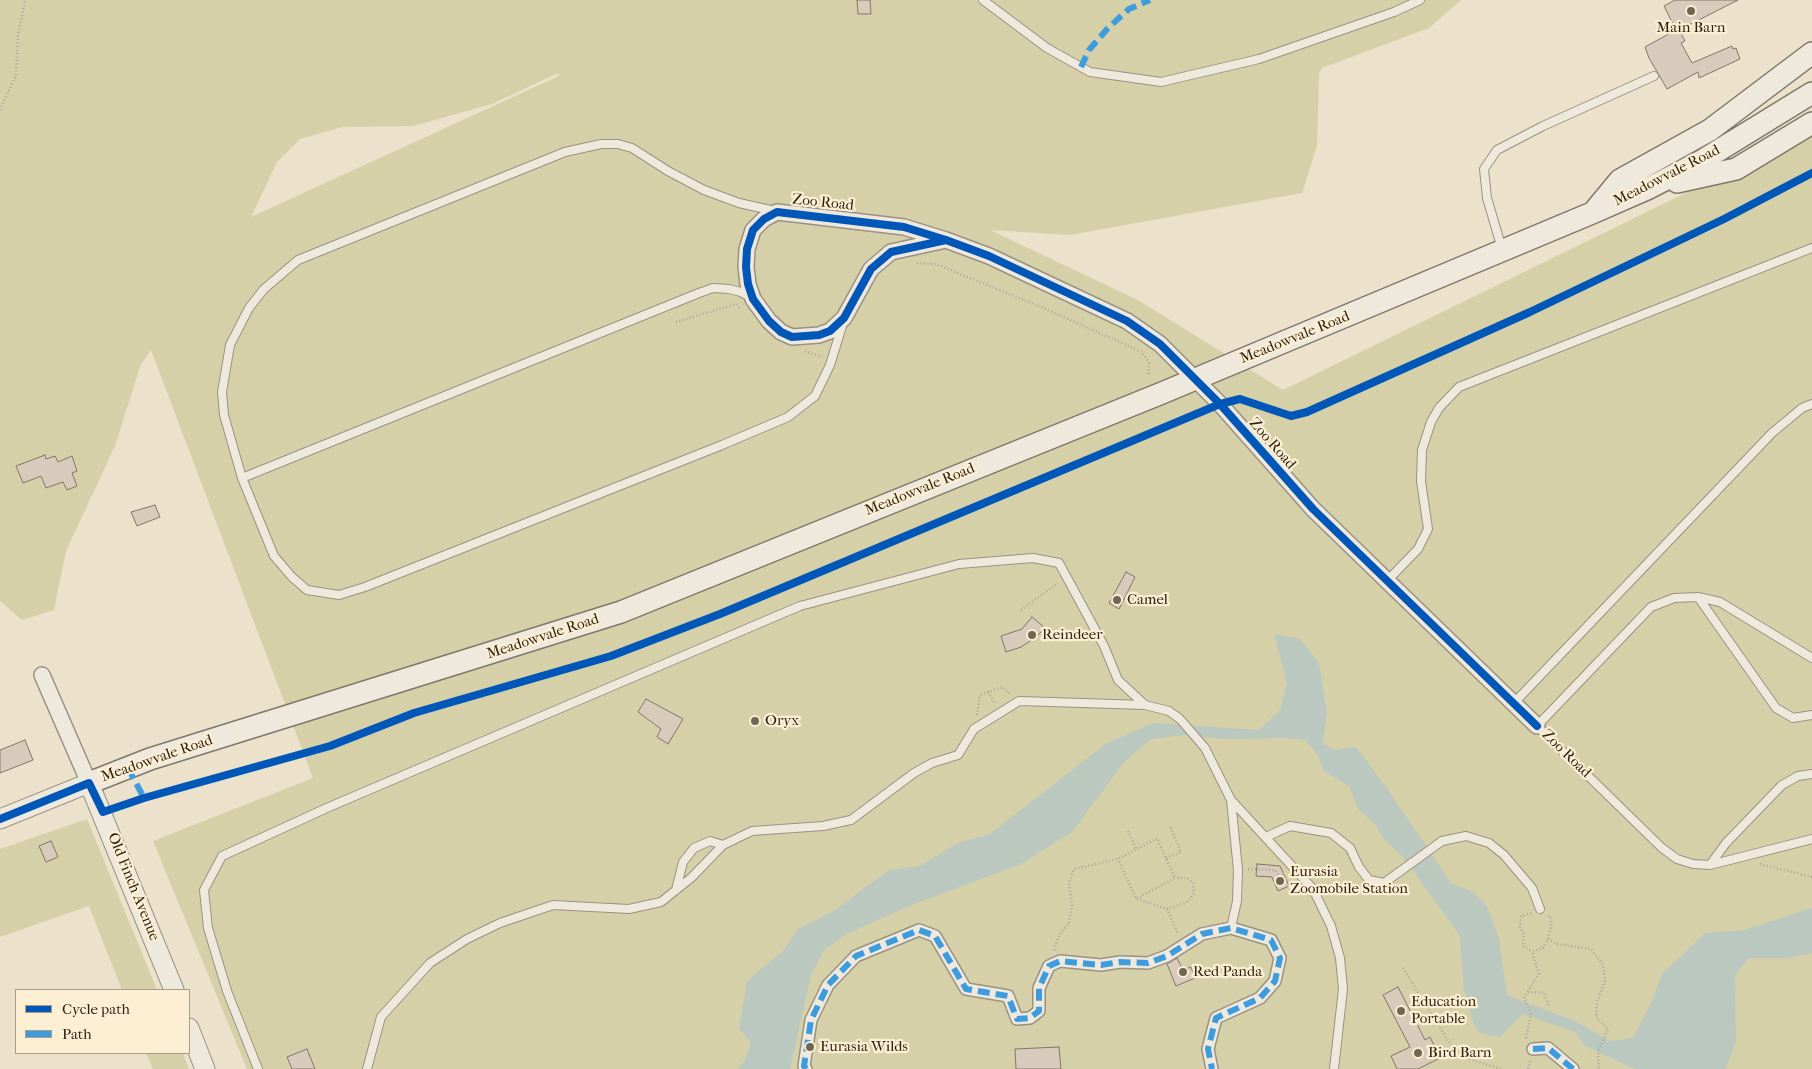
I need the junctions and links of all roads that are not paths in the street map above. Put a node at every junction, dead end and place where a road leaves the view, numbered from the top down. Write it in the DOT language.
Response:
graph roads {
  1 [pos="983,0"];
  2 [pos="1420,0"];
  3 [pos="1812,53"];
  4 [pos="1654,76"];
  5 [pos="1812,93"];
  6 [pos="1812,124"];
  7 [pos="1647,189"];
  8 [pos="777,212"];
  9 [pos="1592,213"];
  10 [pos="946,240"];
  11 [pos="1812,248"];
  12 [pos="1502,251"];
  13 [pos="753,299"];
  14 [pos="844,318"];
  15 [pos="1195,379"];
  16 [pos="1812,404"];
  17 [pos="242,478"];
  18 [pos="1387,581"];
  19 [pos="1698,597"];
  20 [pos="1812,658"];
  21 [pos="42,675"];
  22 [pos="1513,704"];
  23 [pos="1145,705"];
  24 [pos="1812,715"];
  25 [pos="1537,726"];
  26 [pos="1812,774"];
  27 [pos="89,783"];
  28 [pos="1231,800"];
  29 [pos="0,819"];
  30 [pos="1266,837"];
  31 [pos="1812,838"];
  32 [pos="723,845"];
  33 [pos="1710,865"];
  34 [pos="676,890"];
  35 [pos="1540,909"];
  36 [pos="1231,928"];
  37 [pos="174,989"];
  38 [pos="190,1031"];
  39 [pos="1533,1049"];
  40 [pos="205,1069"];
  41 [pos="258,1069"];
  42 [pos="368,1069"];
  43 [pos="806,1069"];
  44 [pos="1212,1069"];
  45 [pos="1334,1069"];
  46 [pos="1573,1069"];
  1 -- 2 [label="lane"];
  3 -- 9 [label="main road"];
  4 -- 12 [label="lane"];
  5 -- 7 [label="main road, Meadowvale Road"];
  6 -- 7 [label="main road"];
  7 -- 9 [label="main road, Meadowvale Road"];
  8 -- 10 [label="street, Zoo Road"];
  8 -- 13 [label="street, Zoo Road"];
  8 -- 17 [label="lane"];
  9 -- 12 [label="main road, Meadowvale Road"];
  10 -- 14 [label="street, Zoo Road"];
  10 -- 15 [label="street, Zoo Road"];
  11 -- 18 [label="lane"];
  12 -- 15 [label="main road, Meadowvale Road"];
  13 -- 14 [label="street, Zoo Road"];
  13 -- 17 [label="lane"];
  14 -- 17 [label="lane"];
  15 -- 18 [label="street, Zoo Road"];
  15 -- 27 [label="main road, Meadowvale Road"];
  16 -- 22 [label="lane"];
  18 -- 22 [label="street, Zoo Road"];
  19 -- 20 [label="lane"];
  19 -- 24 [label="lane"];
  19 -- 25 [label="lane"];
  21 -- 27 [label="street, Old Finch Avenue"];
  22 -- 25 [label="street, Zoo Road"];
  23 -- 28 [label="lane"];
  23 -- 32 [label="lane"];
  23 -- 41 [label="lane"];
  25 -- 33 [label="lane, Zoo Road"];
  26 -- 33 [label="lane"];
  27 -- 29 [label="street, Meadowvale Road"];
  27 -- 37 [label="street, Old Finch Avenue"];
  28 -- 30 [label="lane"];
  28 -- 36 [label="lane"];
  30 -- 35 [label="lane"];
  30 -- 45 [label="lane"];
  31 -- 33 [label="lane, Zoo Road"];
  32 -- 34 [label="lane"];
  32 -- 34 [label="lane"];
  34 -- 42 [label="lane"];
  36 -- 43 [label="street"];
  36 -- 44 [label="street"];
  38 -- 40 [label="street"];
  39 -- 46 [label="street"];
}
